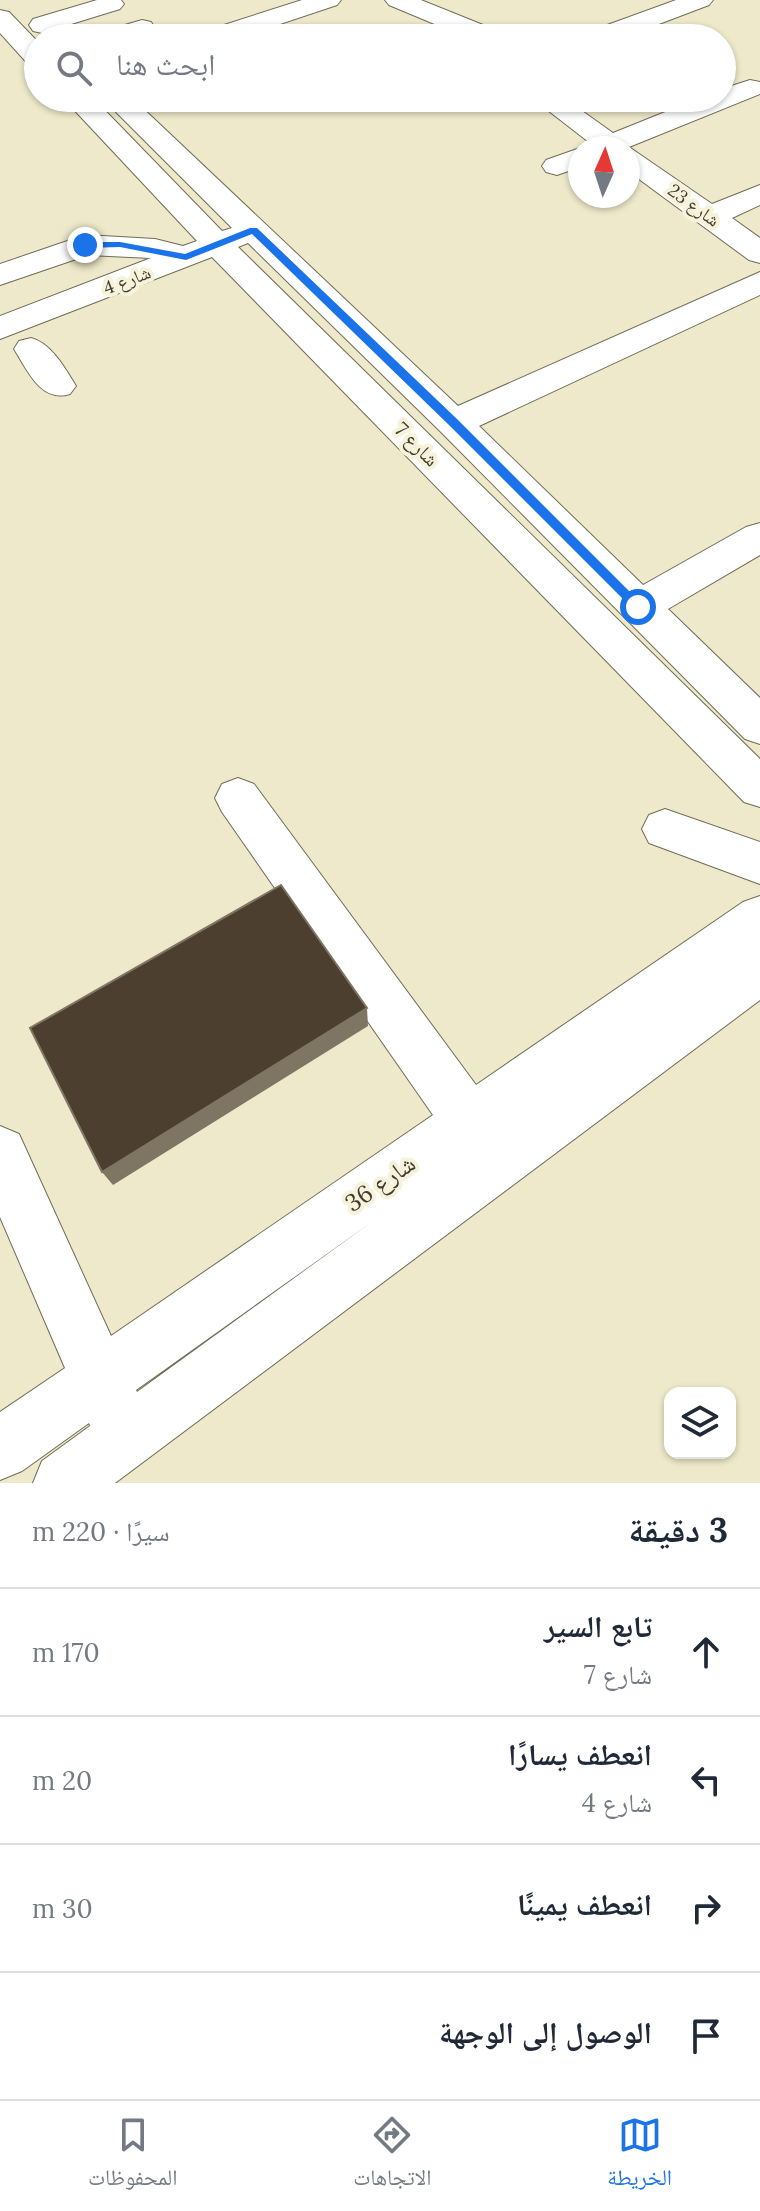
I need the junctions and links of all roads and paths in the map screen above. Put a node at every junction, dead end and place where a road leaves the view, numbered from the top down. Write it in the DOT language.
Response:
graph roads {
  1 [pos="328,0"];
  2 [pos="398,0"];
  3 [pos="700,0"];
  4 [pos="469,3"];
  5 [pos="111,4"];
  6 [pos="5,17"];
  7 [pos="25,24"];
  8 [pos="66,24"];
  9 [pos="254,24"];
  10 [pos="449,24"];
  11 [pos="473,24"];
  12 [pos="635,24"];
  13 [pos="24,41"];
  14 [pos="750,88"];
  15 [pos="736,94"];
  16 [pos="89,112"];
  17 [pos="130,112"];
  18 [pos="565,112"];
  19 [pos="696,112"];
  20 [pos="597,136"];
  21 [pos="640,137"];
  22 [pos="640,167"];
  23 [pos="760,194"];
  24 [pos="760,209"];
  25 [pos="716,221"];
  26 [pos="253,230"];
  27 [pos="760,253"];
  28 [pos="214,256"];
  29 [pos="0,275"];
  30 [pos="760,282"];
  31 [pos="0,328"];
  32 [pos="15,355"];
  33 [pos="58,386"];
  34 [pos="454,423"];
  35 [pos="760,537"];
  36 [pos="638,607"];
  37 [pos="754,709"];
  38 [pos="760,788"];
  39 [pos="238,798"];
  40 [pos="665,829"];
  41 [pos="760,863"];
  42 [pos="760,918"];
  43 [pos="760,970"];
  44 [pos="470,1121"];
  45 [pos="0,1153"];
  46 [pos="100,1379"];
  47 [pos="126,1438"];
  48 [pos="0,1449"];
  49 [pos="64,1483"];
  1 -- 9 [label="street"];
  2 -- 10 [label="street"];
  3 -- 12 [label="street"];
  4 -- 11 [label="street"];
  5 -- 8 [label="street"];
  6 -- 7 [label="street"];
  6 -- 13 [label="street"];
  14 -- 15 [label="street"];
  16 -- 28 [label="street, شارع 7"];
  17 -- 26 [label="street, شارع 7"];
  18 -- 20 [label="street, شارع 23"];
  19 -- 21 [label="street"];
  22 -- 25 [label="street, شارع 23"];
  23 -- 25 [label="street"];
  24 -- 25 [label="street"];
  25 -- 27 [label="street, شارع 23"];
  26 -- 28 [label="street, شارع 4"];
  26 -- 34 [label="street, شارع 7"];
  28 -- 29 [label="street"];
  28 -- 31 [label="street, شارع 4"];
  28 -- 32 [label="street, شارع 4"];
  28 -- 38 [label="street, شارع 7"];
  30 -- 34 [label="street"];
  32 -- 33 [label="street"];
  34 -- 36 [label="street, شارع 7"];
  35 -- 36 [label="street"];
  36 -- 37 [label="street, شارع 7"];
  39 -- 44 [label="street"];
  40 -- 41 [label="street"];
  42 -- 44 [label="street, شارع 36"];
  43 -- 47 [label="street"];
  44 -- 46 [label="street, شارع 36"];
  45 -- 46 [label="street"];
  46 -- 47 [label="street"];
  46 -- 48 [label="street, شارع 36"];
  47 -- 49 [label="street"];
}
